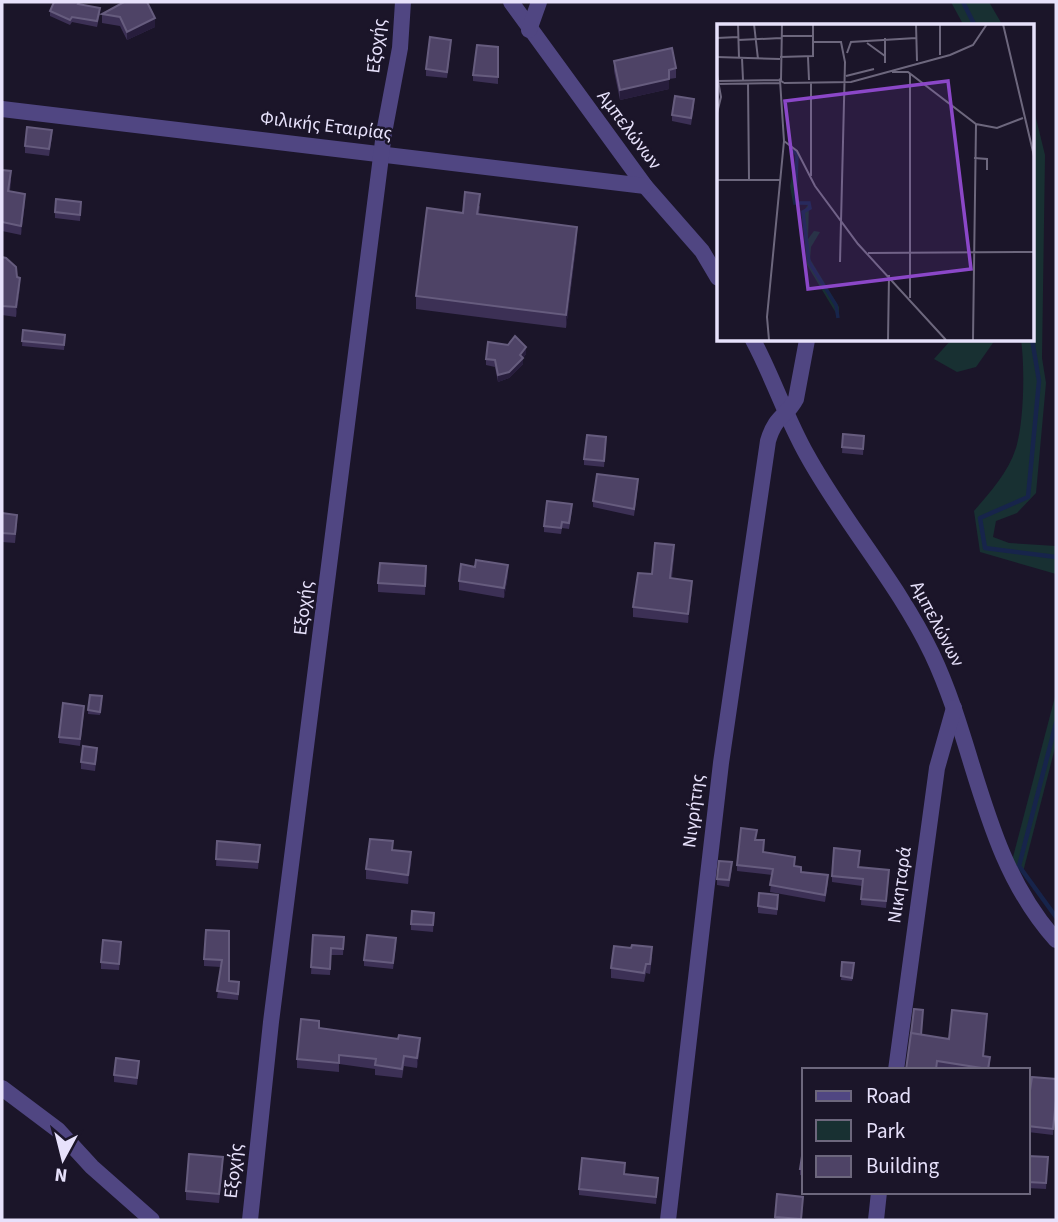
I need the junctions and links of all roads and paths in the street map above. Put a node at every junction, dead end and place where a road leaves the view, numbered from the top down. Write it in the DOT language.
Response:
graph roads {
  1 [pos="403,2"];
  2 [pos="511,2"];
  3 [pos="539,2"];
  4 [pos="529,30"];
  5 [pos="2,109"];
  6 [pos="381,154"];
  7 [pos="645,186"];
  8 [pos="717,275"];
  9 [pos="754,341"];
  10 [pos="807,341"];
  11 [pos="785,413"];
  12 [pos="954,708"];
  13 [pos="1056,940"];
  14 [pos="896,1068"];
  15 [pos="2,1088"];
  16 [pos="879,1194"];
  17 [pos="152,1220"];
  18 [pos="250,1220"];
  19 [pos="668,1220"];
  20 [pos="876,1220"];
  1 -- 6 [label="street, Εξοχής"];
  2 -- 4 [label="street, Αμπελώνων"];
  3 -- 4 [label="street"];
  4 -- 7 [label="street, Αμπελώνων"];
  5 -- 6 [label="street, Φιλικής Εταιρίας"];
  6 -- 7 [label="street, Φιλικής Εταιρίας"];
  6 -- 18 [label="street, Εξοχής"];
  7 -- 8 [label="street, Αμπελώνων"];
  9 -- 11 [label="street, Αμπελώνων"];
  10 -- 11 [label="street, Νιγρήτης"];
  11 -- 12 [label="street, Αμπελώνων"];
  11 -- 19 [label="street, Νιγρήτης"];
  12 -- 13 [label="street, Αμπελώνων"];
  12 -- 14 [label="street, Νικηταρά"];
  15 -- 17 [label="street"];
  16 -- 20 [label="street"];
}
